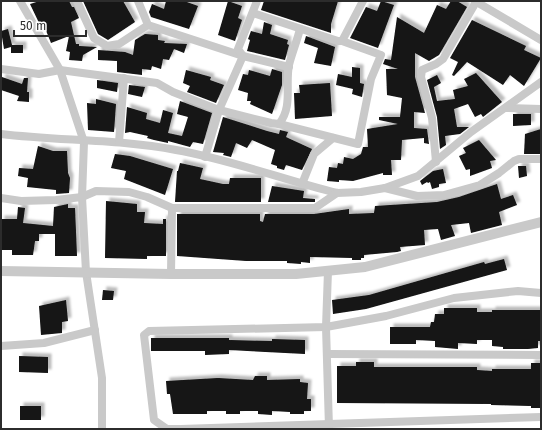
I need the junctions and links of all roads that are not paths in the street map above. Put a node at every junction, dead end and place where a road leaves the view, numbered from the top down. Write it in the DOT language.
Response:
graph roads {
  1 [pos="20,1"];
  2 [pos="77,1"];
  3 [pos="138,1"];
  4 [pos="257,1"];
  5 [pos="475,1"];
  6 [pos="360,2"];
  7 [pos="252,13"];
  8 [pos="148,24"];
  9 [pos="300,29"];
  10 [pos="541,40"];
  11 [pos="342,41"];
  12 [pos="243,56"];
  13 [pos="289,67"];
  14 [pos="1,69"];
  15 [pos="60,70"];
  16 [pos="124,78"];
  17 [pos="541,82"];
  18 [pos="506,108"];
  19 [pos="541,109"];
  20 [pos="219,110"];
  21 [pos="279,124"];
  22 [pos="1,134"];
  23 [pos="333,138"];
  24 [pos="84,142"];
  25 [pos="119,142"];
  26 [pos="205,157"];
  27 [pos="541,159"];
  28 [pos="436,162"];
  29 [pos="302,184"];
  30 [pos="385,188"];
  31 [pos="337,193"];
  32 [pos="82,197"];
  33 [pos="1,198"];
  34 [pos="172,208"];
  35 [pos="541,222"];
  36 [pos="1,270"];
  37 [pos="328,271"];
  38 [pos="86,272"];
  39 [pos="171,274"];
  40 [pos="541,292"];
  41 [pos="326,327"];
  42 [pos="95,330"];
  43 [pos="1,346"];
  44 [pos="327,354"];
  45 [pos="541,355"];
  46 [pos="541,417"];
  47 [pos="329,427"];
  48 [pos="102,429"];
  49 [pos="180,429"];
  1 -- 15 [label="street"];
  2 -- 8 [label="street"];
  3 -- 8 [label="street"];
  4 -- 7 [label="street"];
  5 -- 10 [label="street"];
  5 -- 28 [label="street"];
  6 -- 11 [label="street"];
  7 -- 9 [label="street"];
  7 -- 12 [label="street"];
  8 -- 12 [label="street"];
  9 -- 11 [label="street"];
  9 -- 13 [label="street"];
  11 -- 23 [label="street"];
  12 -- 13 [label="street"];
  12 -- 20 [label="street"];
  13 -- 21 [label="street"];
  14 -- 15 [label="street"];
  15 -- 16 [label="street"];
  15 -- 24 [label="street"];
  16 -- 20 [label="street"];
  16 -- 25 [label="street"];
  17 -- 18 [label="street"];
  18 -- 19 [label="street"];
  18 -- 28 [label="street"];
  20 -- 21 [label="street"];
  20 -- 26 [label="street"];
  21 -- 23 [label="street"];
  22 -- 24 [label="street"];
  23 -- 29 [label="street"];
  24 -- 25 [label="street"];
  24 -- 32 [label="street"];
  25 -- 26 [label="street"];
  26 -- 29 [label="street"];
  27 -- 30 [label="street"];
  28 -- 30 [label="street"];
  29 -- 31 [label="street"];
  30 -- 31 [label="street"];
  31 -- 34 [label="street"];
  32 -- 33 [label="street"];
  32 -- 34 [label="street"];
  32 -- 38 [label="street"];
  34 -- 39 [label="street"];
  35 -- 37 [label="street"];
  36 -- 38 [label="street"];
  37 -- 39 [label="street"];
  37 -- 41 [label="street"];
  38 -- 39 [label="street"];
  38 -- 42 [label="street"];
  40 -- 41 [label="street"];
  41 -- 44 [label="street"];
  41 -- 49 [label="street"];
  42 -- 43 [label="street"];
  42 -- 48 [label="street"];
  44 -- 45 [label="street"];
  44 -- 47 [label="street"];
  46 -- 47 [label="street"];
  47 -- 49 [label="street"];
}
